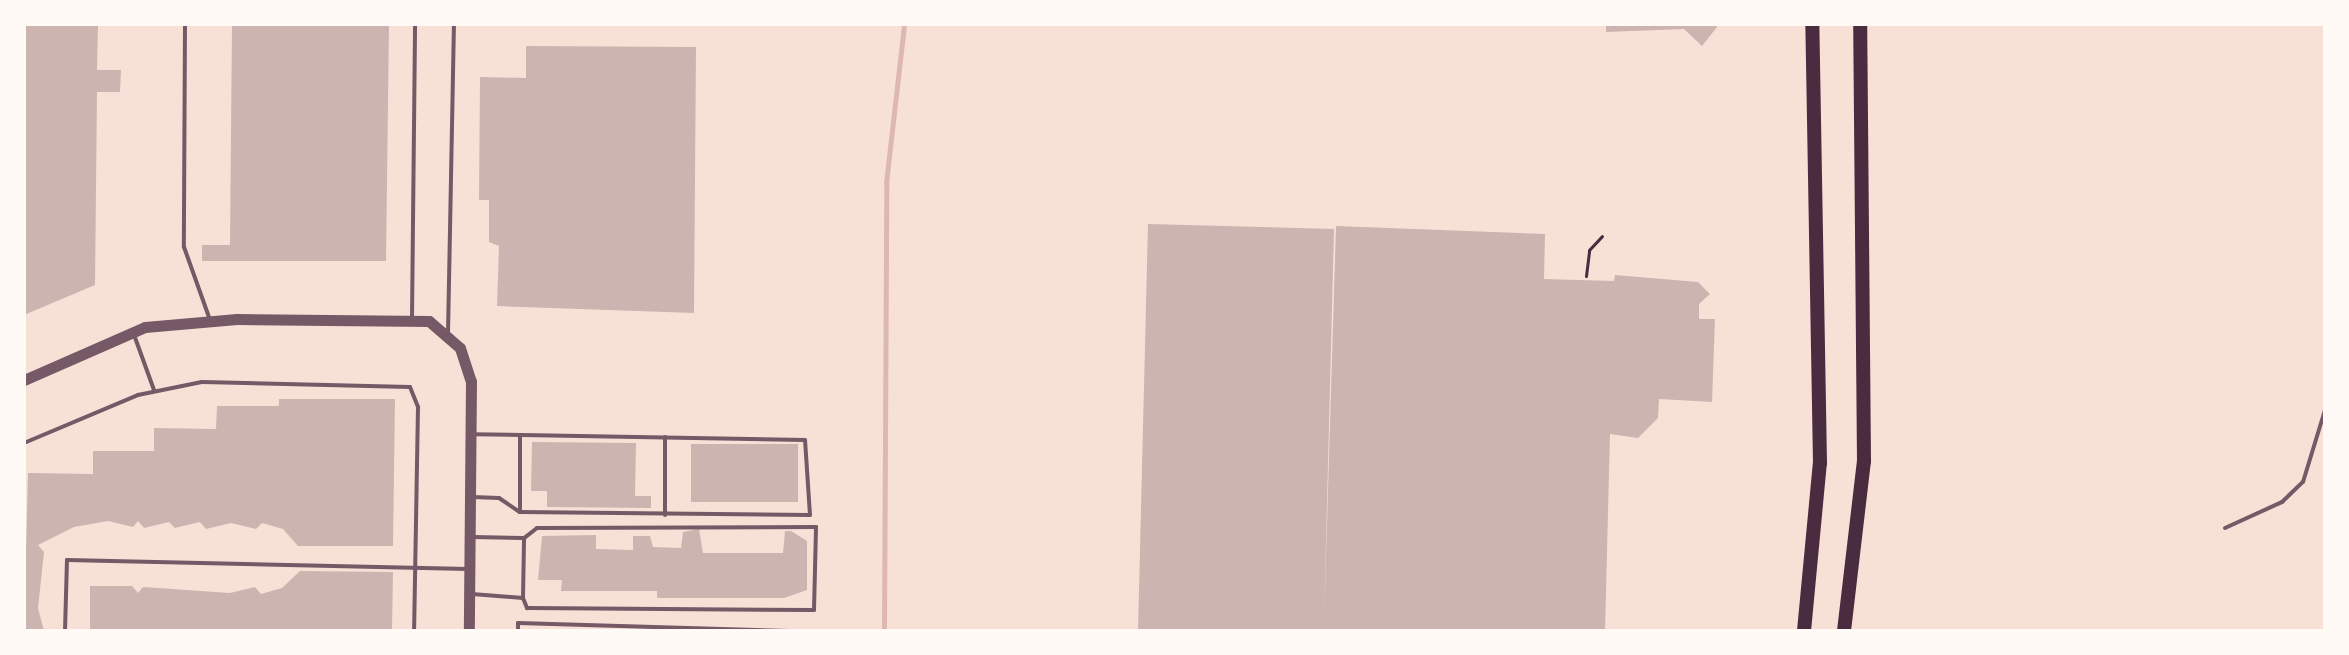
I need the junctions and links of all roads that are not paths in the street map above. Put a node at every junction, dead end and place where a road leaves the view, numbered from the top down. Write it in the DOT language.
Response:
graph roads {
  1 [pos="185,24"];
  2 [pos="415,24"];
  3 [pos="454,24"];
  4 [pos="1812,24"];
  5 [pos="1860,24"];
  6 [pos="412,318"];
  7 [pos="210,320"];
  8 [pos="132,331"];
  9 [pos="448,336"];
  10 [pos="24,380"];
  11 [pos="154,390"];
  12 [pos="2325,410"];
  13 [pos="471,433"];
  14 [pos="520,435"];
  15 [pos="665,436"];
  16 [pos="24,443"];
  17 [pos="471,497"];
  18 [pos="520,512"];
  19 [pos="665,515"];
  20 [pos="2225,528"];
  21 [pos="470,537"];
  22 [pos="524,538"];
  23 [pos="415,567"];
  24 [pos="470,569"];
  25 [pos="470,594"];
  26 [pos="523,598"];
  27 [pos="65,631"];
  28 [pos="414,631"];
  29 [pos="469,631"];
  30 [pos="518,631"];
  31 [pos="790,631"];
  32 [pos="1804,631"];
  33 [pos="1844,631"];
  1 -- 7 [label="lane"];
  2 -- 6 [label="lane"];
  3 -- 9 [label="lane"];
  4 -- 32 [label="main road"];
  5 -- 33 [label="main road"];
  6 -- 7 [label="street"];
  6 -- 9 [label="street"];
  7 -- 8 [label="street"];
  8 -- 10 [label="street"];
  8 -- 11 [label="lane"];
  9 -- 13 [label="street"];
  11 -- 16 [label="lane"];
  11 -- 23 [label="lane"];
  12 -- 20 [label="lane"];
  13 -- 14 [label="lane"];
  13 -- 17 [label="street"];
  14 -- 15 [label="lane"];
  14 -- 18 [label="lane"];
  15 -- 19 [label="lane"];
  15 -- 19 [label="lane"];
  17 -- 18 [label="lane"];
  17 -- 21 [label="street"];
  18 -- 19 [label="lane"];
  21 -- 22 [label="lane"];
  21 -- 24 [label="street"];
  22 -- 26 [label="lane"];
  22 -- 26 [label="lane"];
  23 -- 24 [label="lane"];
  23 -- 27 [label="lane"];
  23 -- 28 [label="lane"];
  24 -- 25 [label="street"];
  25 -- 26 [label="lane"];
  25 -- 29 [label="street"];
  30 -- 31 [label="lane"];
}
